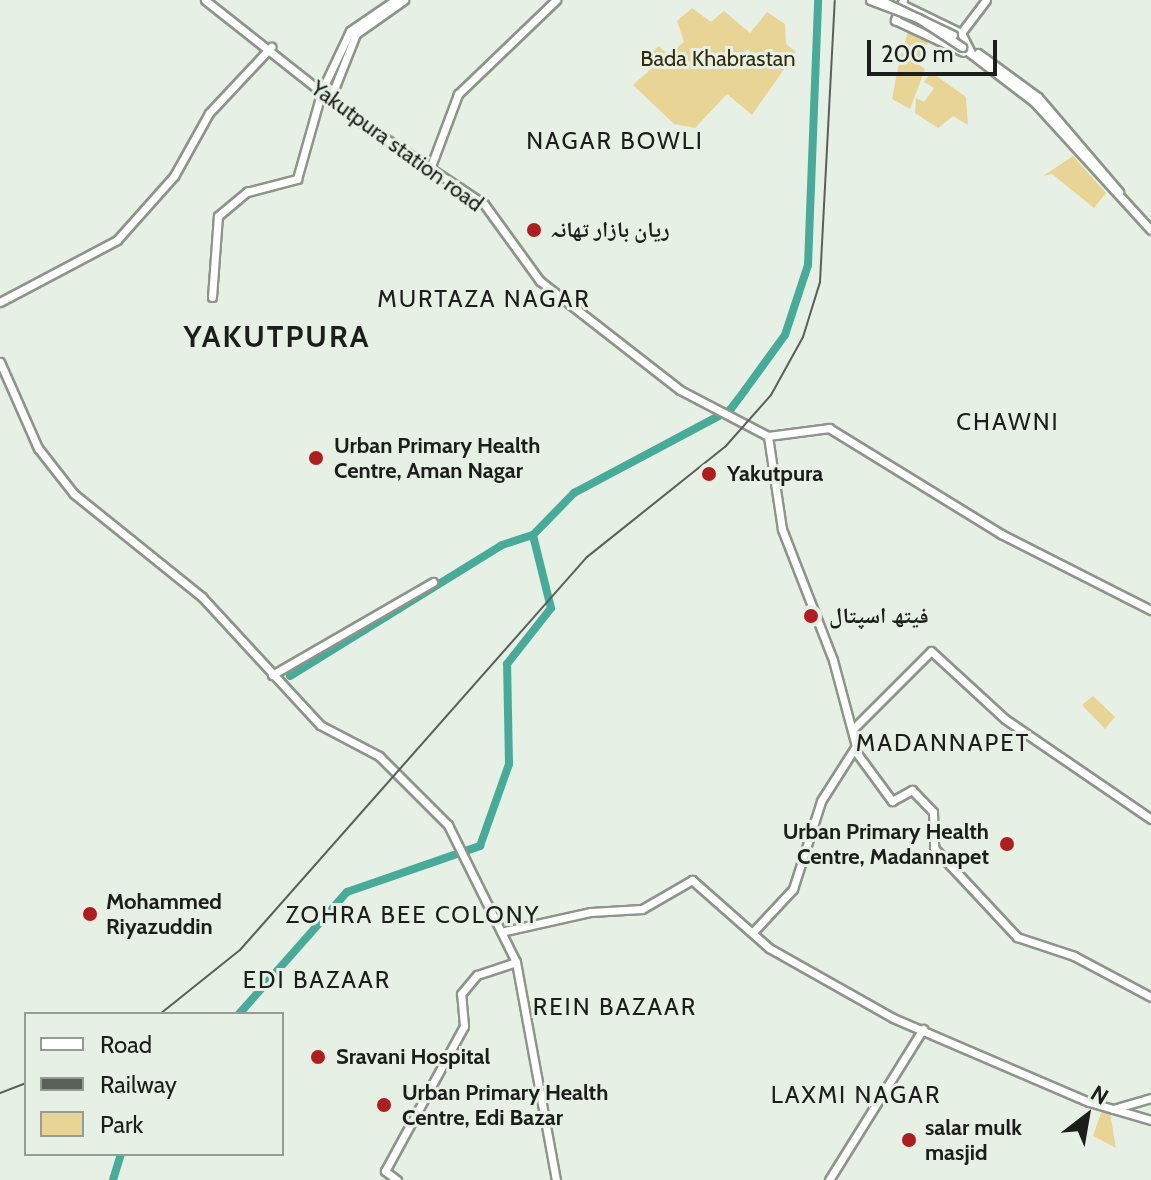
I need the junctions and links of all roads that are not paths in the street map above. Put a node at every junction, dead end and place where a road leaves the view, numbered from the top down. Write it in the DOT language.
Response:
graph roads {
  1 [pos="205,0"];
  2 [pos="395,0"];
  3 [pos="404,0"];
  4 [pos="556,0"];
  5 [pos="870,0"];
  6 [pos="880,0"];
  7 [pos="986,0"];
  8 [pos="902,2"];
  9 [pos="381,13"];
  10 [pos="961,33"];
  11 [pos="963,45"];
  12 [pos="271,47"];
  13 [pos="972,51"];
  14 [pos="333,79"];
  15 [pos="322,90"];
  16 [pos="331,97"];
  17 [pos="431,166"];
  18 [pos="1151,228"];
  19 [pos="212,297"];
  20 [pos="0,302"];
  21 [pos="0,362"];
  22 [pos="768,436"];
  23 [pos="433,582"];
  24 [pos="1151,610"];
  25 [pos="272,675"];
  26 [pos="853,729"];
  27 [pos="856,752"];
  28 [pos="1151,819"];
  29 [pos="505,931"];
  30 [pos="753,932"];
  31 [pos="516,962"];
  32 [pos="1151,997"];
  33 [pos="923,1029"];
  34 [pos="1151,1098"];
  35 [pos="1111,1109"];
  36 [pos="1151,1120"];
  37 [pos="397,1180"];
  38 [pos="556,1180"];
  39 [pos="829,1180"];
  1 -- 12 [label="street, Yakutpura station road"];
  2 -- 9 [label="street"];
  3 -- 9 [label="street"];
  4 -- 17 [label="street"];
  5 -- 11 [label="street, bridge"];
  6 -- 11 [label="street, bridge"];
  7 -- 10 [label="street"];
  8 -- 10 [label="street"];
  8 -- 13 [label="street"];
  9 -- 14 [label="street"];
  10 -- 13 [label="street"];
  11 -- 13 [label="street"];
  12 -- 15 [label="street, Yakutpura station road"];
  12 -- 20 [label="street"];
  13 -- 18 [label="street"];
  13 -- 18 [label="street"];
  14 -- 15 [label="street"];
  14 -- 16 [label="street"];
  15 -- 16 [label="street, Yakutpura station road"];
  15 -- 19 [label="street"];
  16 -- 17 [label="street, Yakutpura station road"];
  17 -- 22 [label="street, Yakutpura station road"];
  21 -- 25 [label="street"];
  22 -- 24 [label="street"];
  22 -- 26 [label="street"];
  23 -- 25 [label="street"];
  25 -- 29 [label="street"];
  26 -- 27 [label="street"];
  26 -- 28 [label="street"];
  27 -- 30 [label="street"];
  27 -- 32 [label="street"];
  29 -- 30 [label="street"];
  29 -- 31 [label="street"];
  30 -- 33 [label="street"];
  31 -- 37 [label="street"];
  31 -- 38 [label="street"];
  33 -- 35 [label="street"];
  33 -- 39 [label="street"];
  34 -- 35 [label="street"];
  35 -- 36 [label="street"];
}
